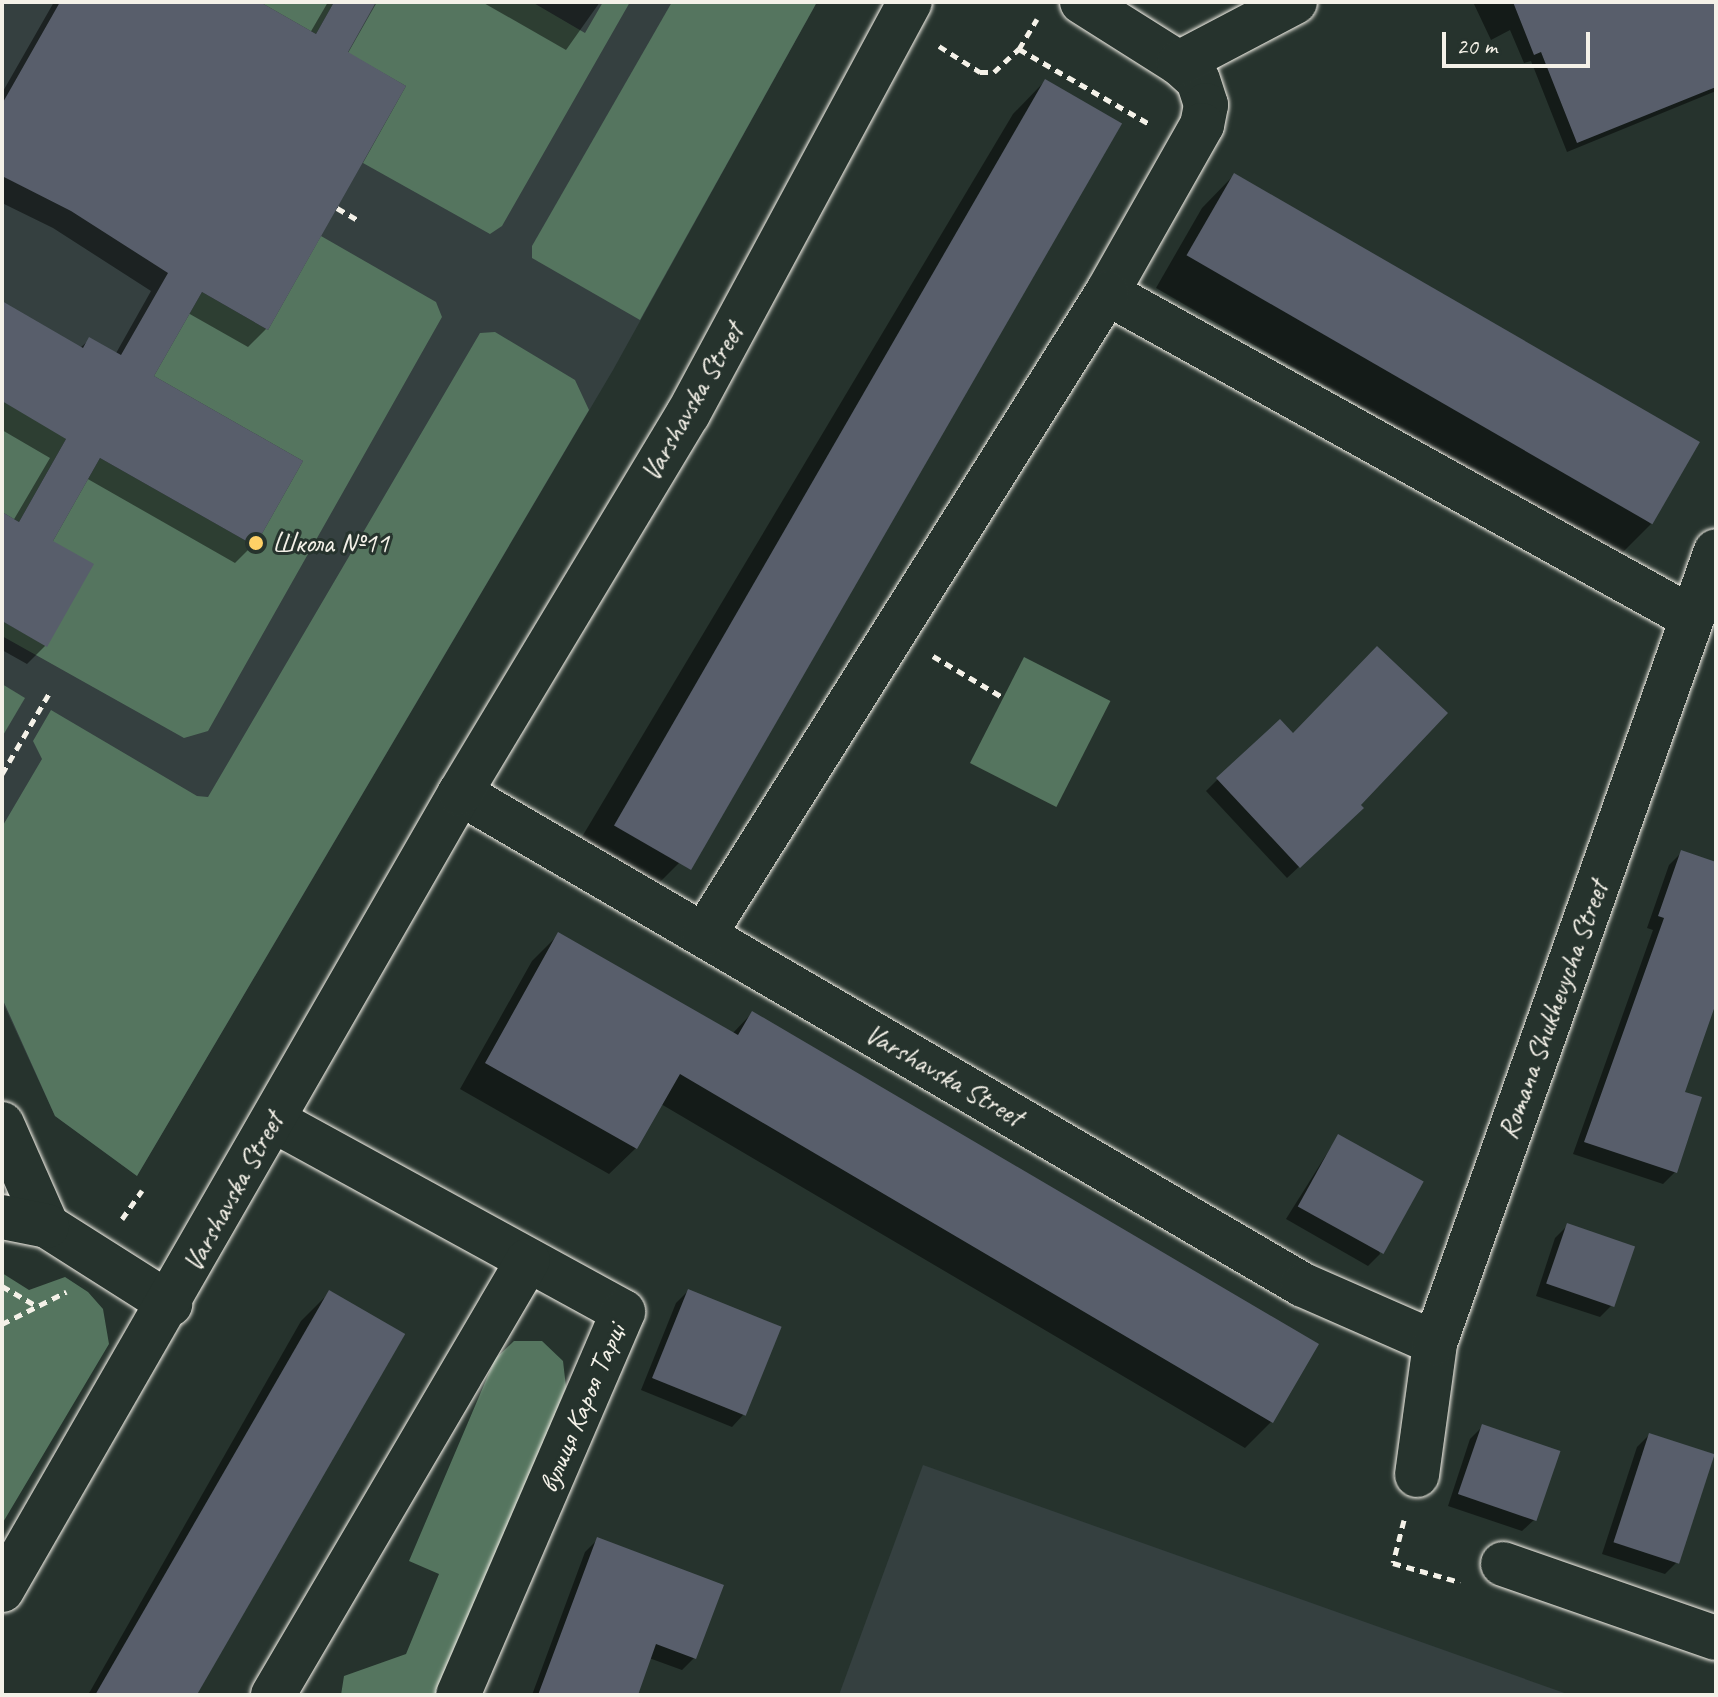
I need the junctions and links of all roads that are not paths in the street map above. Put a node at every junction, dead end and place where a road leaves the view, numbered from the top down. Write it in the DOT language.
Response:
graph roads {
  1 [pos="910,2"];
  2 [pos="1295,2"];
  3 [pos="1064,4"];
  4 [pos="1179,63"];
  5 [pos="1107,293"];
  6 [pos="1716,551"];
  7 [pos="1692,618"];
  8 [pos="460,793"];
  9 [pos="704,935"];
  10 [pos="273,1120"];
  11 [pos="2,1124"];
  12 [pos="2,1217"];
  13 [pos="47,1226"];
  14 [pos="528,1260"];
  15 [pos="170,1304"];
  16 [pos="1435,1343"];
  17 [pos="1417,1475"];
  18 [pos="1503,1564"];
  19 [pos="2,1590"];
  20 [pos="1716,1638"];
  21 [pos="273,1695"];
  22 [pos="458,1695"];
  1 -- 8 [label="street, Varshavska Street"];
  2 -- 4 [label="street"];
  3 -- 4 [label="street"];
  4 -- 5 [label="street"];
  5 -- 7 [label="street"];
  5 -- 9 [label="street"];
  6 -- 7 [label="street, Romana Shukhevycha Street"];
  7 -- 16 [label="street, Romana Shukhevycha Street"];
  8 -- 9 [label="street, Varshavska Street"];
  8 -- 10 [label="street, Varshavska Street"];
  9 -- 16 [label="street, Varshavska Street"];
  10 -- 14 [label="street, вулиця Кароя Тарці"];
  10 -- 15 [label="street, Varshavska Street"];
  11 -- 13 [label="street"];
  12 -- 13 [label="street"];
  13 -- 15 [label="street"];
  14 -- 21 [label="street"];
  14 -- 22 [label="street, вулиця Кароя Тарці"];
  15 -- 19 [label="street, Varshavska Street"];
  16 -- 17 [label="street, Romana Shukhevycha Street"];
  18 -- 20 [label="street"];
}
